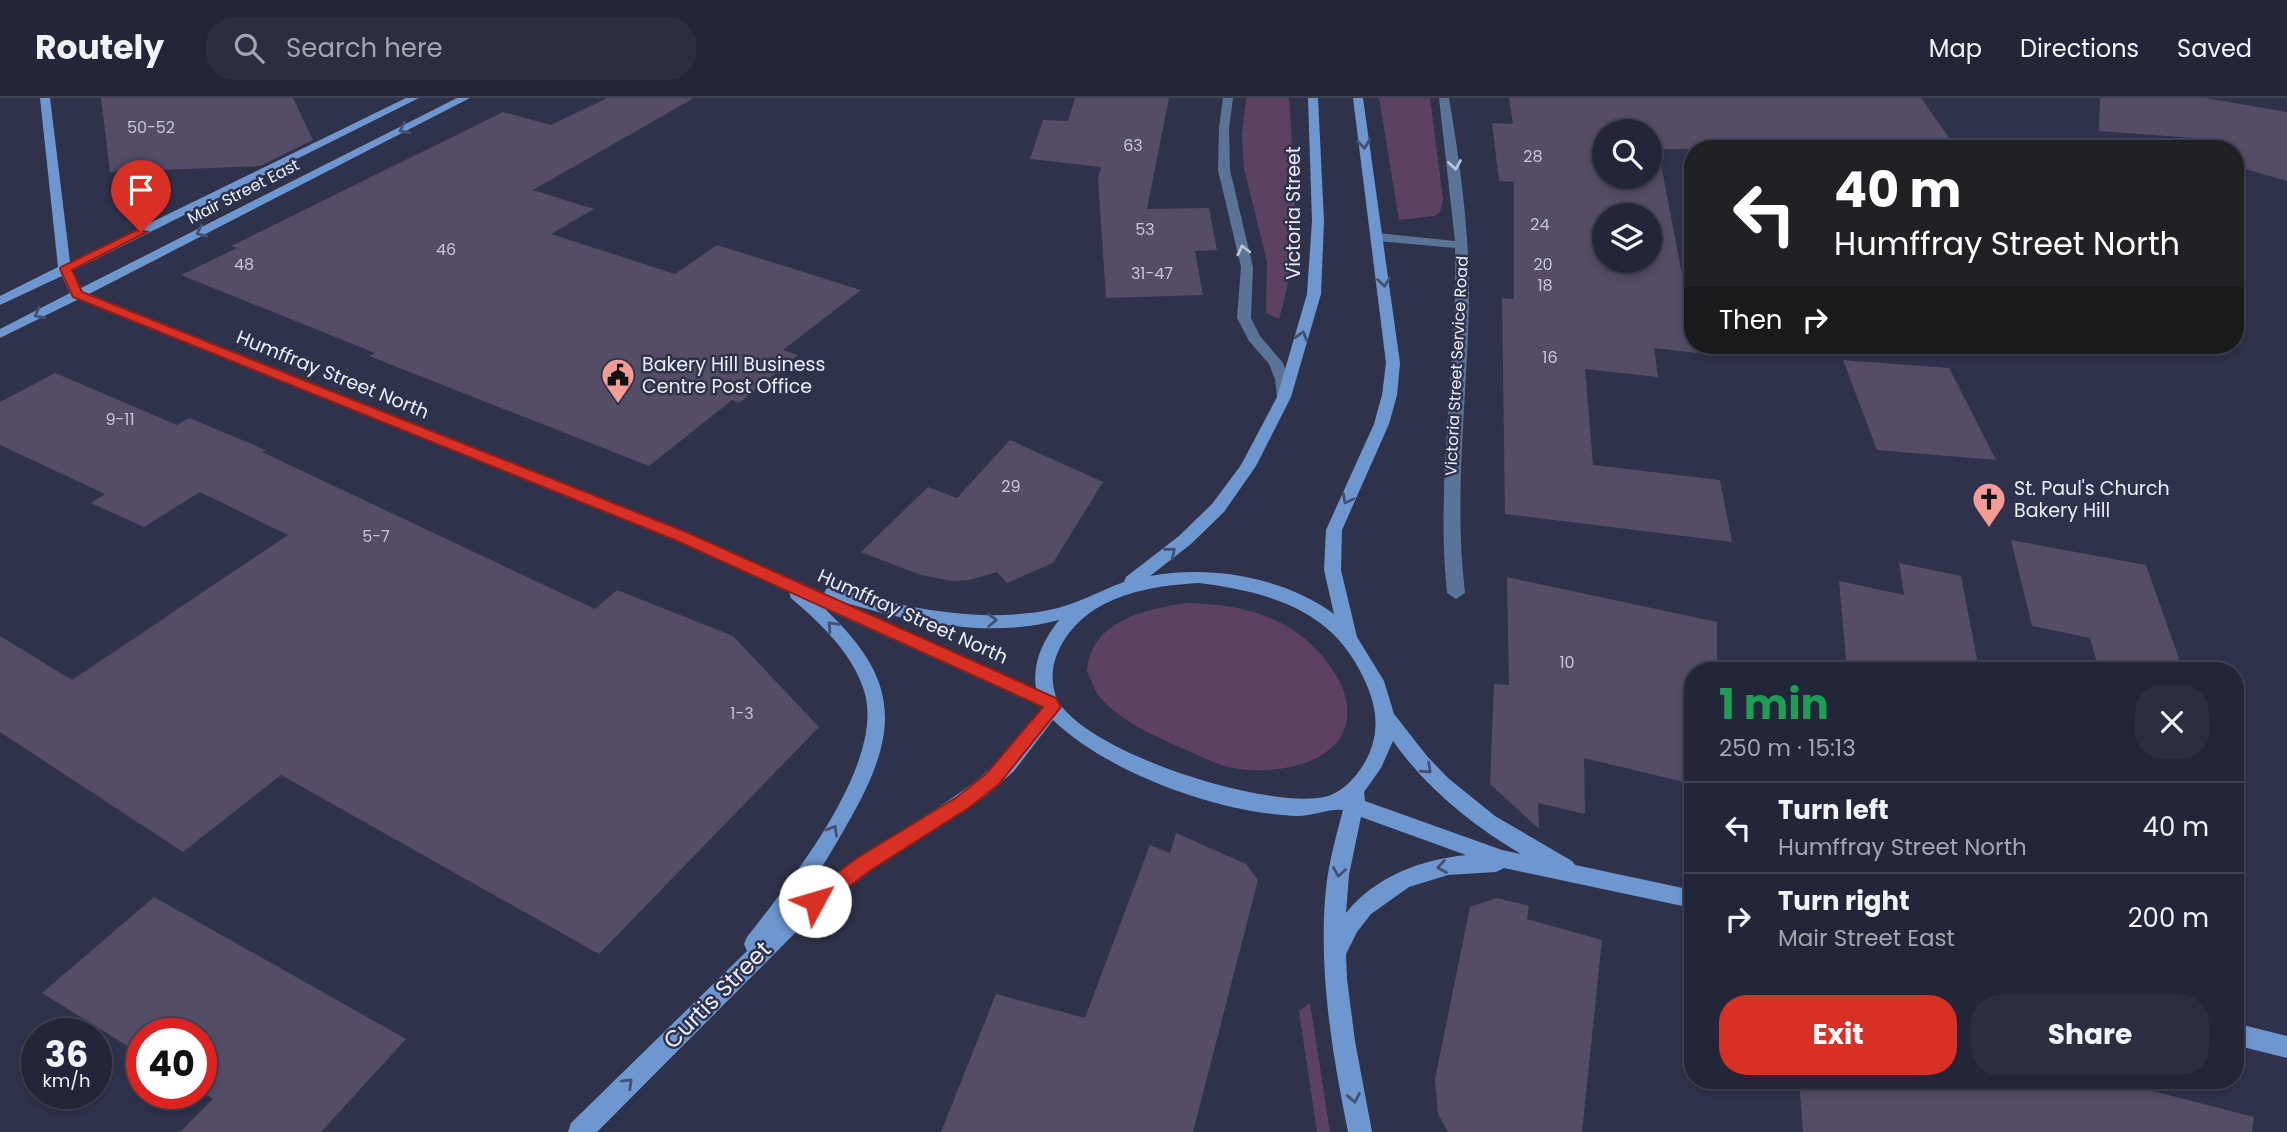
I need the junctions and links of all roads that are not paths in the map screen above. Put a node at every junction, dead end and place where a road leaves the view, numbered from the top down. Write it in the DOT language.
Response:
graph roads {
  1 [pos="46,98"];
  2 [pos="414,98"];
  3 [pos="465,98"];
  4 [pos="1228,98"];
  5 [pos="1313,98"];
  6 [pos="1358,98"];
  7 [pos="1444,98"];
  8 [pos="1377,237"];
  9 [pos="1462,246"];
  10 [pos="65,269"];
  11 [pos="77,294"];
  12 [pos="0,301"];
  13 [pos="0,334"];
  14 [pos="1284,397"];
  15 [pos="759,570"];
  16 [pos="1456,593"];
  17 [pos="1111,594"];
  18 [pos="1350,639"];
  19 [pos="1051,705"];
  20 [pos="1385,715"];
  21 [pos="1350,797"];
  22 [pos="1558,873"];
  23 [pos="1605,881"];
  24 [pos="1684,897"];
  25 [pos="1336,952"];
  26 [pos="724,986"];
  27 [pos="2244,1036"];
  28 [pos="2287,1047"];
  29 [pos="580,1132"];
  30 [pos="1360,1132"];
  1 -- 10 [label="street"];
  2 -- 10 [label="street, Mair Street East"];
  3 -- 11 [label="street, Mair Street East, one-way"];
  14 -- 4 [label="street, one-way"];
  14 -- 5 [label="street, Victoria Street, one-way"];
  6 -- 8 [label="street, one-way"];
  7 -- 9 [label="street, Victoria Street Service Road, one-way"];
  8 -- 9 [label="street"];
  8 -- 18 [label="street, one-way"];
  9 -- 16 [label="street, Victoria Street Service Road"];
  10 -- 11 [label="street"];
  10 -- 12 [label="street, Mair Street East"];
  11 -- 13 [label="street, Mair Street East, one-way"];
  11 -- 15 [label="street, Humffray Street North"];
  17 -- 14 [label="street, Victoria Street, one-way"];
  15 -- 17 [label="street, Humffray Street North, one-way"];
  15 -- 19 [label="street, Humffray Street North"];
  26 -- 15 [label="street, one-way"];
  17 -- 18 [label="street"];
  17 -- 19 [label="street"];
  18 -- 20 [label="street"];
  19 -- 21 [label="street, Humffray Street North"];
  19 -- 26 [label="street, Curtis Street"];
  20 -- 21 [label="street"];
  20 -- 23 [label="street, one-way"];
  21 -- 22 [label="street"];
  21 -- 25 [label="street, one-way"];
  22 -- 23 [label="street"];
  22 -- 25 [label="street, one-way"];
  23 -- 24 [label="street"];
  25 -- 30 [label="street, one-way"];
  29 -- 26 [label="street, Curtis Street, one-way"];
  27 -- 28 [label="street"];
}
